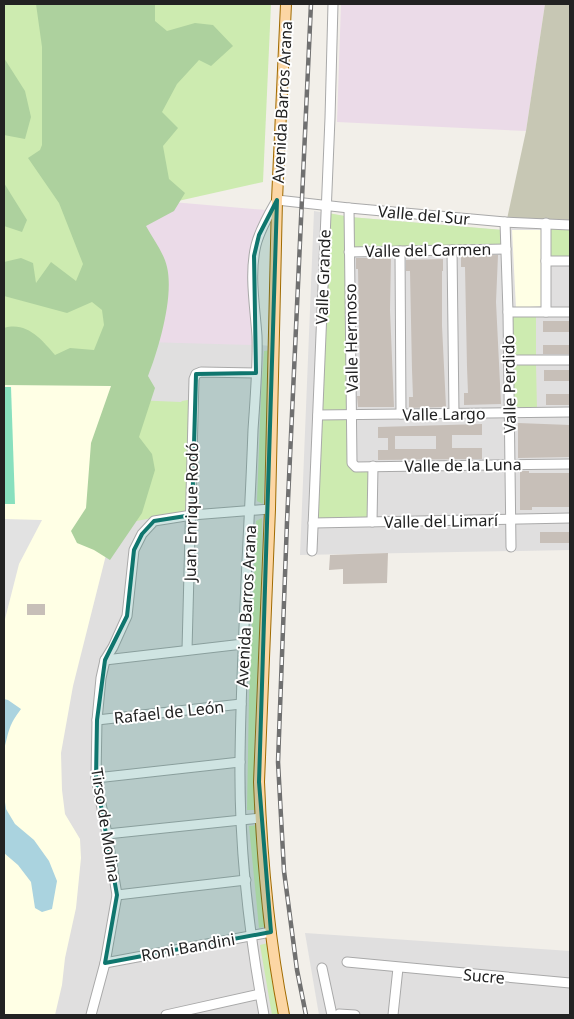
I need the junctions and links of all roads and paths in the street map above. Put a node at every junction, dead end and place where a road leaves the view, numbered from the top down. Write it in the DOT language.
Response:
graph roads {
  1 [pos="286,4"];
  2 [pos="333,4"];
  3 [pos="277,200"];
  4 [pos="326,205"];
  5 [pos="349,208"];
  6 [pos="505,222"];
  7 [pos="546,223"];
  8 [pos="570,225"];
  9 [pos="506,249"];
  10 [pos="452,250"];
  11 [pos="400,251"];
  12 [pos="350,252"];
  13 [pos="546,261"];
  14 [pos="570,261"];
  15 [pos="508,312"];
  16 [pos="546,312"];
  17 [pos="570,312"];
  18 [pos="509,360"];
  19 [pos="570,360"];
  20 [pos="256,373"];
  21 [pos="570,412"];
  22 [pos="510,413"];
  23 [pos="400,414"];
  24 [pos="454,414"];
  25 [pos="318,415"];
  26 [pos="352,415"];
  27 [pos="570,464"];
  28 [pos="510,465"];
  29 [pos="356,466"];
  30 [pos="373,466"];
  31 [pos="270,509"];
  32 [pos="250,510"];
  33 [pos="192,515"];
  34 [pos="570,518"];
  35 [pos="510,520"];
  36 [pos="372,522"];
  37 [pos="313,523"];
  38 [pos="511,547"];
  39 [pos="312,551"];
  40 [pos="243,644"];
  41 [pos="187,650"];
  42 [pos="105,660"];
  43 [pos="241,704"];
  44 [pos="97,720"];
  45 [pos="240,762"];
  46 [pos="96,778"];
  47 [pos="260,818"];
  48 [pos="242,820"];
  49 [pos="108,834"];
  50 [pos="246,880"];
  51 [pos="117,895"];
  52 [pos="271,932"];
  53 [pos="252,936"];
  54 [pos="347,962"];
  55 [pos="104,963"];
  56 [pos="322,968"];
  57 [pos="398,968"];
  58 [pos="570,983"];
  59 [pos="260,994"];
  60 [pos="335,1014"];
  61 [pos="91,1015"];
  62 [pos="166,1015"];
  63 [pos="264,1015"];
  64 [pos="284,1015"];
  65 [pos="355,1015"];
  66 [pos="393,1015"];
  1 -- 3 [label="main road, Avenida Barros Arana"];
  2 -- 4 [label="street, Valle Grande"];
  3 -- 4 [label="street, Valle del Sur"];
  3 -- 20 [label="street, Avenida Barros Arana"];
  3 -- 31 [label="main road, Avenida Barros Arana"];
  4 -- 5 [label="street, Valle del Sur"];
  4 -- 25 [label="street, Valle Grande"];
  5 -- 6 [label="street, Valle del Sur"];
  5 -- 12 [label="street, Valle Hermoso"];
  6 -- 7 [label="street, Valle del Sur"];
  6 -- 9 [label="street, Valle Perdido"];
  7 -- 8 [label="street, Valle del Sur"];
  7 -- 13 [label="street"];
  9 -- 10 [label="street, Valle del Carmen"];
  9 -- 15 [label="street, Valle Perdido"];
  10 -- 11 [label="street, Valle del Carmen"];
  10 -- 24 [label="street"];
  11 -- 12 [label="street, Valle del Carmen"];
  11 -- 23 [label="street"];
  12 -- 26 [label="street, Valle Hermoso"];
  13 -- 14 [label="street"];
  13 -- 16 [label="street"];
  15 -- 16 [label="street"];
  15 -- 18 [label="street, Valle Perdido"];
  16 -- 17 [label="street"];
  18 -- 19 [label="street"];
  18 -- 22 [label="street, Valle Perdido"];
  20 -- 32 [label="street, Avenida Barros Arana"];
  20 -- 33 [label="street, Juan Enrique Rodó"];
  21 -- 22 [label="street, Valle Largo"];
  22 -- 24 [label="street, Valle Largo"];
  22 -- 28 [label="street, Valle Perdido"];
  23 -- 24 [label="street, Valle Largo"];
  23 -- 26 [label="street, Valle Largo"];
  25 -- 26 [label="street, Valle Largo"];
  25 -- 37 [label="street, Valle Grande"];
  26 -- 29 [label="street, Valle Hermoso"];
  27 -- 28 [label="street, Valle de la Luna"];
  28 -- 30 [label="street, Valle de la Luna"];
  28 -- 35 [label="street, Valle Perdido"];
  29 -- 30 [label="street, Valle de la Luna"];
  30 -- 36 [label="street"];
  31 -- 32 [label="street, Tirso de Molina"];
  31 -- 47 [label="main road, Avenida Barros Arana"];
  32 -- 33 [label="street, Tirso de Molina"];
  32 -- 40 [label="street, Avenida Barros Arana"];
  33 -- 41 [label="street, Juan Enrique Rodó"];
  33 -- 42 [label="street, Tirso de Molina"];
  34 -- 35 [label="street, Valle del Limarí"];
  35 -- 36 [label="street, Valle del Limarí"];
  35 -- 38 [label="street, Valle Perdido"];
  36 -- 37 [label="street, Valle del Limarí"];
  37 -- 39 [label="street, Valle Grande"];
  40 -- 41 [label="street"];
  40 -- 43 [label="street, Avenida Barros Arana"];
  41 -- 42 [label="street"];
  42 -- 44 [label="street, Tirso de Molina"];
  43 -- 44 [label="street, Rafael de León"];
  43 -- 45 [label="street, Avenida Barros Arana"];
  44 -- 46 [label="street, Tirso de Molina"];
  45 -- 46 [label="street"];
  45 -- 48 [label="street, Avenida Barros Arana"];
  46 -- 49 [label="street, Tirso de Molina"];
  47 -- 48 [label="street"];
  47 -- 52 [label="main road, Avenida Barros Arana"];
  48 -- 49 [label="street"];
  48 -- 50 [label="street, Avenida Barros Arana"];
  49 -- 51 [label="street, Tirso de Molina"];
  50 -- 51 [label="street"];
  50 -- 53 [label="street, Avenida Barros Arana"];
  51 -- 55 [label="street, Tirso de Molina"];
  52 -- 53 [label="street, Roni Bandini"];
  52 -- 64 [label="main road, Avenida Barros Arana"];
  53 -- 55 [label="street, Roni Bandini"];
  53 -- 59 [label="street, Avenida Barros Arana"];
  54 -- 57 [label="street, Sucre"];
  55 -- 61 [label="street, Tirso de Molina"];
  56 -- 60 [label="street"];
  57 -- 58 [label="street, Sucre"];
  57 -- 66 [label="street"];
  59 -- 62 [label="street"];
  59 -- 63 [label="street, Avenida Barros Arana"];
  60 -- 65 [label="street"];
}
